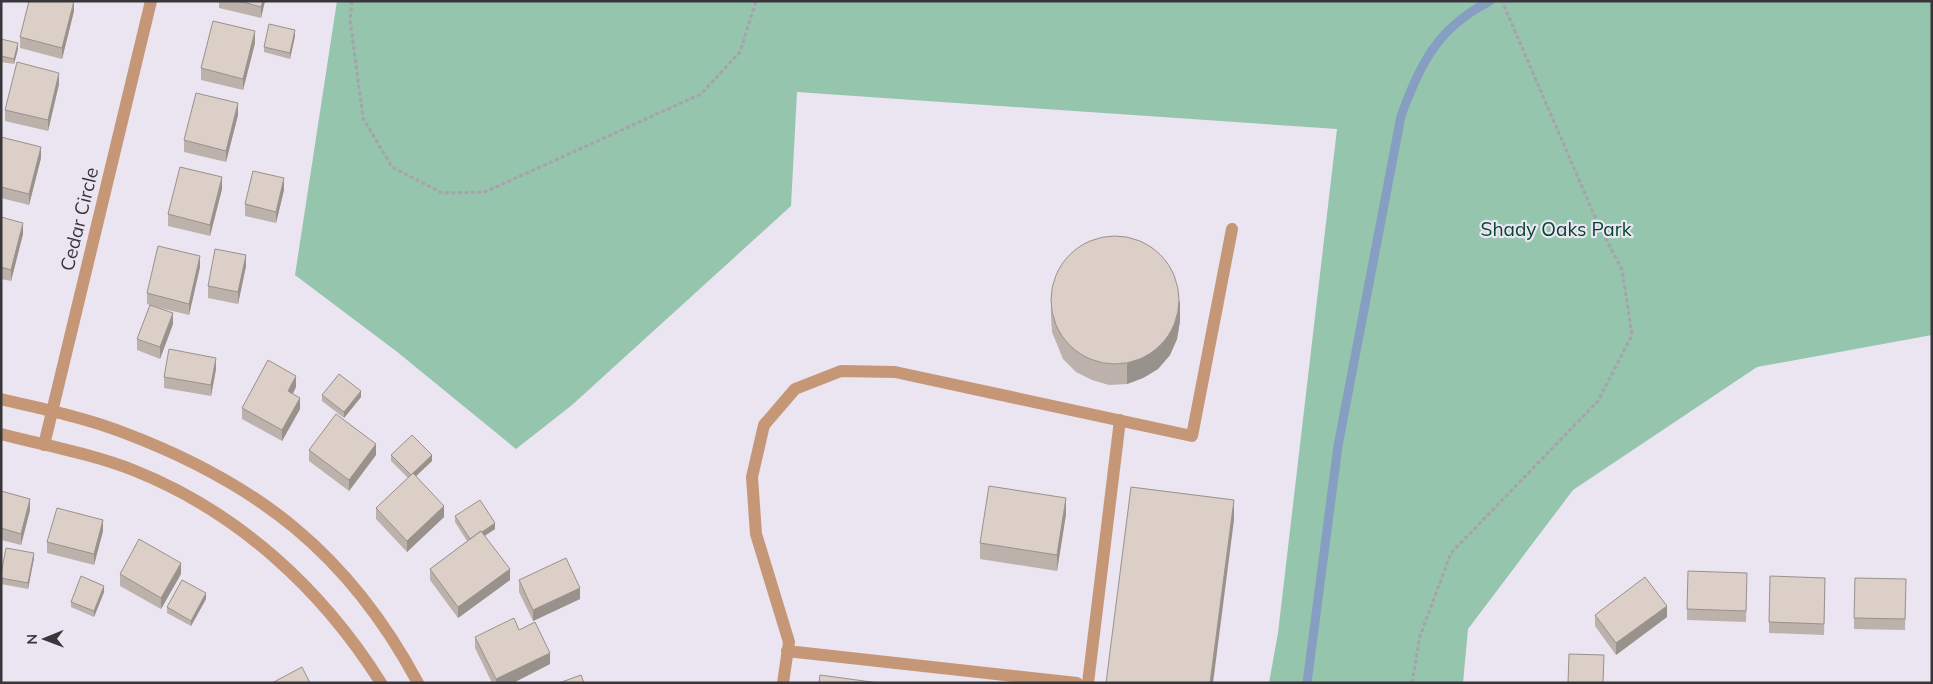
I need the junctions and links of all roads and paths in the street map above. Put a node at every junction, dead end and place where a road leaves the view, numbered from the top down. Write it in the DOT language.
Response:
graph roads {
  1 [pos="151,1"];
  2 [pos="352,1"];
  3 [pos="756,1"];
  4 [pos="1502,1"];
  5 [pos="1232,229"];
  6 [pos="1,399"];
  7 [pos="52,411"];
  8 [pos="1120,420"];
  9 [pos="1,434"];
  10 [pos="44,445"];
  11 [pos="787,651"];
  12 [pos="381,683"];
  13 [pos="418,683"];
  14 [pos="783,683"];
  15 [pos="1078,683"];
  16 [pos="1088,683"];
  17 [pos="1412,683"];
  1 -- 7 [label="street, Cedar Circle"];
  2 -- 3 [label="path"];
  4 -- 17 [label="path"];
  5 -- 8 [label="street"];
  6 -- 7 [label="street"];
  7 -- 10 [label="street, Cedar Circle"];
  7 -- 13 [label="street"];
  8 -- 11 [label="street"];
  8 -- 16 [label="street"];
  9 -- 10 [label="street"];
  10 -- 12 [label="street"];
  11 -- 14 [label="street"];
  11 -- 15 [label="street"];
}
